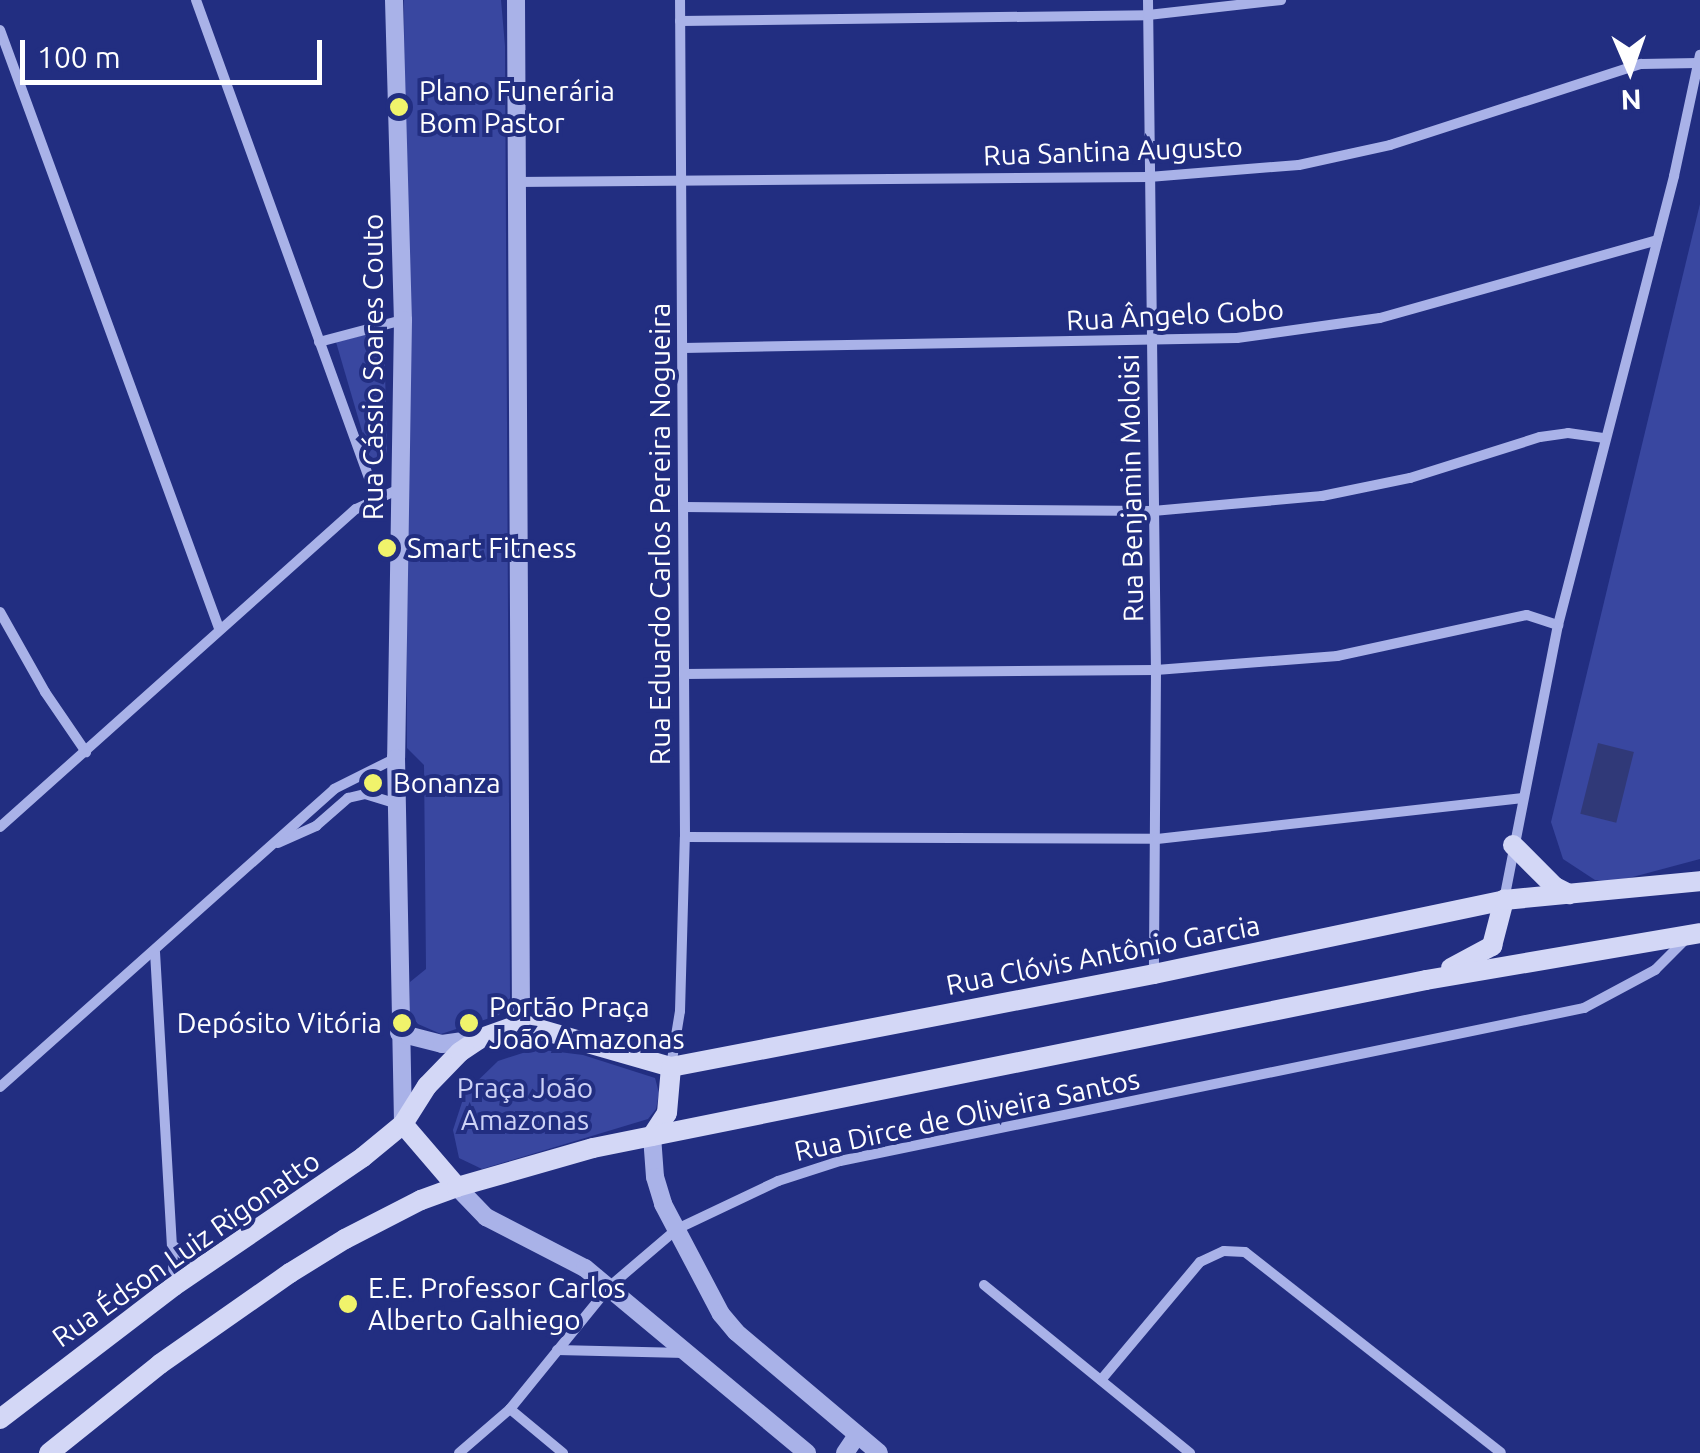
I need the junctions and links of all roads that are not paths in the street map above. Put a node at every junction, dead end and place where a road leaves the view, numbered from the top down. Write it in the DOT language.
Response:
graph roads {
  1 [pos="196,0"];
  2 [pos="394,0"];
  3 [pos="516,0"];
  4 [pos="680,0"];
  5 [pos="1148,0"];
  6 [pos="1281,0"];
  7 [pos="1148,15"];
  8 [pos="680,21"];
  9 [pos="0,30"];
  10 [pos="1699,59"];
  11 [pos="1149,177"];
  12 [pos="678,181"];
  13 [pos="514,182"];
  14 [pos="1657,240"];
  15 [pos="403,320"];
  16 [pos="319,342"];
  17 [pos="1152,342"];
  18 [pos="683,348"];
  19 [pos="1606,438"];
  20 [pos="399,489"];
  21 [pos="377,500"];
  22 [pos="684,507"];
  23 [pos="1153,511"];
  24 [pos="0,612"];
  25 [pos="1558,625"];
  26 [pos="219,628"];
  27 [pos="1156,670"];
  28 [pos="684,674"];
  29 [pos="86,752"];
  30 [pos="396,758"];
  31 [pos="1521,798"];
  32 [pos="396,804"];
  33 [pos="0,827"];
  34 [pos="684,836"];
  35 [pos="1157,839"];
  36 [pos="272,844"];
  37 [pos="1513,844"];
  38 [pos="1700,881"];
  39 [pos="1569,894"];
  40 [pos="1504,900"];
  41 [pos="1695,934"];
  42 [pos="155,952"];
  43 [pos="1154,974"];
  44 [pos="1426,980"];
  45 [pos="521,1024"];
  46 [pos="399,1033"];
  47 [pos="478,1038"];
  48 [pos="671,1066"];
  49 [pos="0,1087"];
  50 [pos="404,1124"];
  51 [pos="652,1136"];
  52 [pos="457,1187"];
  53 [pos="676,1229"];
  54 [pos="175,1247"];
  55 [pos="198,1270"];
  56 [pos="174,1286"];
  57 [pos="984,1286"];
  58 [pos="609,1288"];
  59 [pos="557,1350"];
  60 [pos="689,1352"];
  61 [pos="1101,1380"];
  62 [pos="510,1409"];
  63 [pos="1,1416"];
  64 [pos="857,1435"];
  65 [pos="49,1453"];
  66 [pos="459,1453"];
  67 [pos="563,1453"];
  68 [pos="807,1453"];
  69 [pos="845,1453"];
  70 [pos="879,1453"];
  71 [pos="1190,1453"];
  72 [pos="1500,1453"];
  1 -- 16 [label="street"];
  2 -- 15 [label="street, Rua Cássio Soares Couto"];
  3 -- 13 [label="street"];
  4 -- 8 [label="street, Rua Eduardo Carlos Pereira Nogueira"];
  5 -- 7 [label="street, Rua Benjamin Moloisi"];
  6 -- 7 [label="street"];
  7 -- 8 [label="street"];
  7 -- 11 [label="street, Rua Benjamin Moloisi"];
  8 -- 12 [label="street, Rua Eduardo Carlos Pereira Nogueira"];
  9 -- 26 [label="street"];
  10 -- 11 [label="street, Rua Santina Augusto"];
  10 -- 14 [label="street"];
  11 -- 12 [label="street, Rua Santina Augusto"];
  11 -- 17 [label="street, Rua Benjamin Moloisi"];
  12 -- 13 [label="street, Rua Santina Augusto"];
  12 -- 18 [label="street, Rua Eduardo Carlos Pereira Nogueira"];
  13 -- 45 [label="street"];
  14 -- 17 [label="street, Rua Ângelo Gobo"];
  14 -- 19 [label="street"];
  15 -- 16 [label="street"];
  15 -- 20 [label="street, Rua Cássio Soares Couto"];
  16 -- 21 [label="street"];
  17 -- 18 [label="street, Rua Ângelo Gobo"];
  17 -- 23 [label="street, Rua Benjamin Moloisi"];
  18 -- 22 [label="street, Rua Eduardo Carlos Pereira Nogueira"];
  19 -- 23 [label="street"];
  19 -- 25 [label="street"];
  20 -- 21 [label="street"];
  20 -- 30 [label="street, Rua Cássio Soares Couto"];
  21 -- 26 [label="street"];
  22 -- 23 [label="street"];
  22 -- 28 [label="street, Rua Eduardo Carlos Pereira Nogueira"];
  23 -- 27 [label="street, Rua Benjamin Moloisi"];
  24 -- 29 [label="street"];
  25 -- 27 [label="street"];
  25 -- 31 [label="street"];
  26 -- 29 [label="street"];
  27 -- 28 [label="street"];
  27 -- 35 [label="street, Rua Benjamin Moloisi"];
  28 -- 34 [label="street, Rua Eduardo Carlos Pereira Nogueira"];
  29 -- 33 [label="street"];
  30 -- 32 [label="street, Rua Cássio Soares Couto"];
  30 -- 36 [label="street"];
  31 -- 35 [label="street"];
  31 -- 37 [label="street"];
  32 -- 36 [label="street"];
  32 -- 46 [label="street, Rua Cássio Soares Couto"];
  34 -- 35 [label="street"];
  34 -- 48 [label="street, Rua Eduardo Carlos Pereira Nogueira"];
  35 -- 43 [label="street, Rua Benjamin Moloisi"];
  36 -- 42 [label="street"];
  37 -- 39 [label="main road"];
  37 -- 40 [label="street"];
  38 -- 39 [label="main road, Rua Clóvis Antônio Garcia"];
  39 -- 40 [label="main road, Rua Clóvis Antônio Garcia"];
  40 -- 43 [label="main road, Rua Clóvis Antônio Garcia"];
  40 -- 44 [label="main road"];
  41 -- 44 [label="main road"];
  41 -- 53 [label="street, Rua Dirce de Oliveira Santos"];
  42 -- 49 [label="street"];
  42 -- 54 [label="street"];
  43 -- 48 [label="main road, Rua Clóvis Antônio Garcia"];
  44 -- 51 [label="main road"];
  45 -- 47 [label="main road"];
  45 -- 48 [label="main road, Rua Clóvis Antônio Garcia"];
  46 -- 47 [label="street"];
  46 -- 50 [label="street, Rua Cássio Soares Couto"];
  47 -- 50 [label="main road, Rua Édson Luiz Rigonatto"];
  48 -- 51 [label="main road"];
  50 -- 52 [label="main road"];
  50 -- 55 [label="main road, Rua Édson Luiz Rigonatto"];
  51 -- 52 [label="main road"];
  51 -- 53 [label="street"];
  52 -- 58 [label="street"];
  52 -- 65 [label="main road"];
  53 -- 58 [label="street, Rua Dirce de Oliveira Santos"];
  53 -- 64 [label="street"];
  54 -- 55 [label="street"];
  54 -- 56 [label="street"];
  55 -- 56 [label="main road, Rua Édson Luiz Rigonatto"];
  56 -- 63 [label="main road, Rua Édson Luiz Rigonatto"];
  57 -- 61 [label="street"];
  58 -- 59 [label="street, Rua Dirce de Oliveira Santos"];
  58 -- 60 [label="street"];
  59 -- 60 [label="street"];
  59 -- 62 [label="street, Rua Dirce de Oliveira Santos"];
  60 -- 68 [label="street"];
  61 -- 71 [label="street"];
  61 -- 72 [label="street"];
  62 -- 66 [label="street, Rua Dirce de Oliveira Santos"];
  62 -- 67 [label="street"];
  64 -- 69 [label="street"];
  64 -- 70 [label="street"];
}
